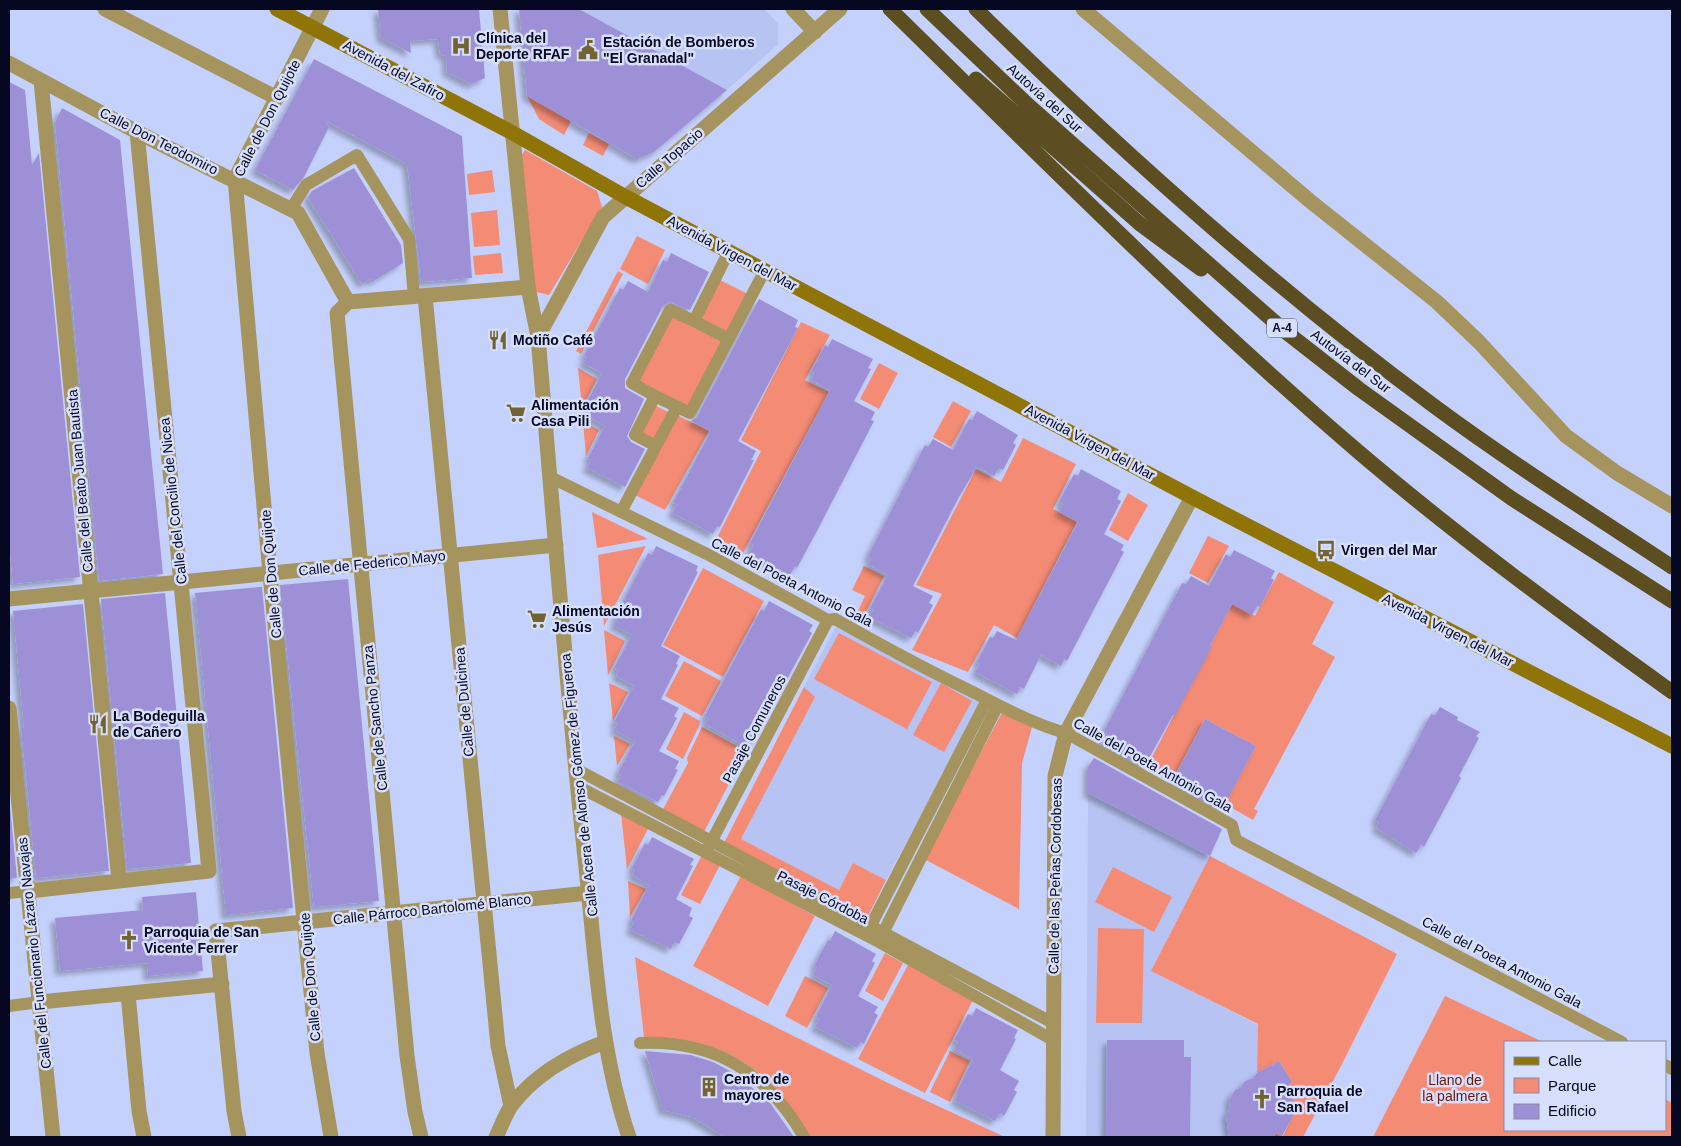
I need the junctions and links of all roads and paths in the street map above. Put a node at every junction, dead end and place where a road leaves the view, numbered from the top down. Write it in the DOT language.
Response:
graph roads {
  1 [pos="105,9"];
  2 [pos="277,9"];
  3 [pos="322,9"];
  4 [pos="500,9"];
  5 [pos="793,9"];
  6 [pos="840,9"];
  7 [pos="890,9"];
  8 [pos="900,9"];
  9 [pos="927,9"];
  10 [pos="976,9"];
  11 [pos="1083,9"];
  12 [pos="314,28"];
  13 [pos="815,32"];
  14 [pos="9,63"];
  15 [pos="42,81"];
  16 [pos="277,98"];
  17 [pos="137,132"];
  18 [pos="511,132"];
  19 [pos="235,179"];
  20 [pos="624,196"];
  21 [pos="291,209"];
  22 [pos="729,251"];
  23 [pos="764,270"];
  24 [pos="528,287"];
  25 [pos="420,296"];
  26 [pos="348,302"];
  27 [pos="694,321"];
  28 [pos="1286,332"];
  29 [pos="538,338"];
  30 [pos="729,339"];
  31 [pos="655,396"];
  32 [pos="677,407"];
  33 [pos="656,446"];
  34 [pos="550,477"];
  35 [pos="1192,497"];
  36 [pos="1672,506"];
  37 [pos="621,512"];
  38 [pos="556,545"];
  39 [pos="451,555"];
  40 [pos="359,564"];
  41 [pos="1672,567"];
  42 [pos="270,574"];
  43 [pos="181,581"];
  44 [pos="90,591"];
  45 [pos="9,599"];
  46 [pos="1672,601"];
  47 [pos="828,620"];
  48 [pos="1672,692"];
  49 [pos="992,702"];
  50 [pos="9,708"];
  51 [pos="1066,733"];
  52 [pos="1672,746"];
  53 [pos="11,755"];
  54 [pos="576,769"];
  55 [pos="577,786"];
  56 [pos="713,840"];
  57 [pos="706,853"];
  58 [pos="119,881"];
  59 [pos="29,891"];
  60 [pos="9,893"];
  61 [pos="589,893"];
  62 [pos="483,904"];
  63 [pos="394,913"];
  64 [pos="306,921"];
  65 [pos="869,931"];
  66 [pos="881,937"];
  67 [pos="222,984"];
  68 [pos="128,994"];
  69 [pos="40,1002"];
  70 [pos="9,1006"];
  71 [pos="1053,1023"];
  72 [pos="1053,1040"];
  73 [pos="1620,1041"];
  74 [pos="605,1042"];
  75 [pos="640,1043"];
  76 [pos="511,1106"];
  77 [pos="53,1137"];
  78 [pos="144,1137"];
  79 [pos="239,1137"];
  80 [pos="331,1137"];
  81 [pos="422,1137"];
  82 [pos="496,1137"];
  83 [pos="629,1137"];
  84 [pos="804,1137"];
  85 [pos="1053,1137"];
  1 -- 16 [label="street"];
  2 -- 12 [label="main road, Avenida del Zafiro"];
  3 -- 12 [label="street, Calle de Don Quijote"];
  4 -- 18 [label="street, Calle Acera de Alonso Gómez de Figueroa"];
  5 -- 13 [label="street"];
  6 -- 13 [label="street, Calle Topacio"];
  7 -- 48 [label="highway"];
  8 -- 28 [label="highway"];
  9 -- 28 [label="highway, Autovía del Sur / A-4"];
  10 -- 41 [label="highway, Autovía del Sur / A-4"];
  11 -- 36 [label="street"];
  12 -- 16 [label="street, Calle de Don Quijote"];
  12 -- 18 [label="main road, Avenida del Zafiro"];
  13 -- 20 [label="street, Calle Topacio"];
  14 -- 15 [label="street, Calle Don Teodomiro"];
  15 -- 17 [label="street, Calle Don Teodomiro"];
  15 -- 44 [label="street, Calle del Beato Juan Bautista"];
  16 -- 19 [label="street, Calle de Don Quijote"];
  17 -- 19 [label="street, Calle Don Teodomiro"];
  17 -- 43 [label="street, Calle del Concilio de Nicea"];
  18 -- 20 [label="main road, Avenida Virgen del Mar"];
  18 -- 24 [label="street, Calle Acera de Alonso Gómez de Figueroa"];
  19 -- 21 [label="street, Calle Don Teodomiro"];
  19 -- 42 [label="street, Calle de Don Quijote"];
  20 -- 22 [label="main road, Avenida Virgen del Mar"];
  20 -- 29 [label="street, Calle Topacio"];
  21 -- 25 [label="street"];
  21 -- 26 [label="street, Calle Don Teodomiro"];
  22 -- 23 [label="main road, Avenida Virgen del Mar"];
  22 -- 27 [label="street"];
  23 -- 30 [label="street"];
  23 -- 35 [label="main road, Avenida Virgen del Mar"];
  24 -- 25 [label="street"];
  24 -- 29 [label="street, Calle Acera de Alonso Gómez de Figueroa"];
  25 -- 26 [label="street"];
  25 -- 39 [label="street, Calle de Dulcinea"];
  26 -- 40 [label="street, Calle de Sancho Panza"];
  27 -- 30 [label="street"];
  27 -- 31 [label="street"];
  28 -- 46 [label="highway, Autovía del Sur / A-4"];
  29 -- 34 [label="street, Calle Acera de Alonso Gómez de Figueroa"];
  30 -- 32 [label="street"];
  31 -- 32 [label="street"];
  31 -- 33 [label="street"];
  32 -- 33 [label="street"];
  33 -- 37 [label="street"];
  34 -- 37 [label="street, Calle del Poeta Antonio Gala"];
  34 -- 38 [label="street, Calle Acera de Alonso Gómez de Figueroa"];
  35 -- 51 [label="street, Calle de las Peñas Cordobesas"];
  35 -- 52 [label="main road, Avenida Virgen del Mar"];
  37 -- 47 [label="street, Calle del Poeta Antonio Gala"];
  38 -- 39 [label="street, Calle de Federico Mayo"];
  38 -- 54 [label="street, Calle Acera de Alonso Gómez de Figueroa"];
  39 -- 40 [label="street, Calle de Federico Mayo"];
  39 -- 62 [label="street, Calle de Dulcinea"];
  40 -- 42 [label="street, Calle de Federico Mayo"];
  40 -- 63 [label="street, Calle de Sancho Panza"];
  42 -- 43 [label="street, Calle de Federico Mayo"];
  42 -- 64 [label="street, Calle de Don Quijote"];
  43 -- 44 [label="street, Calle de Federico Mayo"];
  43 -- 58 [label="street, Calle del Concilio de Nicea"];
  44 -- 45 [label="street, Calle de Federico Mayo"];
  44 -- 58 [label="street, Calle del Beato Juan Bautista"];
  47 -- 49 [label="street, Calle del Poeta Antonio Gala"];
  47 -- 56 [label="street, Pasaje Comuneros"];
  49 -- 51 [label="street, Calle del Poeta Antonio Gala"];
  49 -- 65 [label="street"];
  49 -- 66 [label="street"];
  50 -- 53 [label="street, Calle del Funcionario Lázaro Navajas"];
  51 -- 71 [label="street, Calle de las Peñas Cordobesas"];
  51 -- 73 [label="street, Calle del Poeta Antonio Gala"];
  53 -- 59 [label="street, Calle del Funcionario Lázaro Navajas"];
  54 -- 55 [label="street, Calle Acera de Alonso Gómez de Figueroa"];
  54 -- 56 [label="street"];
  55 -- 57 [label="street, Pasaje Córdoba"];
  55 -- 61 [label="street, Calle Acera de Alonso Gómez de Figueroa"];
  56 -- 57 [label="street, Pasaje Comuneros"];
  56 -- 65 [label="street"];
  57 -- 65 [label="street, Pasaje Córdoba"];
  58 -- 59 [label="street"];
  59 -- 60 [label="street"];
  59 -- 69 [label="street, Calle del Funcionario Lázaro Navajas"];
  61 -- 62 [label="street, Calle Párroco Bartolomé Blanco"];
  61 -- 74 [label="street, Calle Acera de Alonso Gómez de Figueroa"];
  62 -- 63 [label="street, Calle Párroco Bartolomé Blanco"];
  62 -- 76 [label="street, Calle de Dulcinea"];
  63 -- 64 [label="street, Calle Párroco Bartolomé Blanco"];
  63 -- 81 [label="street, Calle de Sancho Panza"];
  64 -- 67 [label="street, Calle Párroco Bartolomé Blanco"];
  64 -- 80 [label="street, Calle de Don Quijote"];
  65 -- 66 [label="street, Pasaje Córdoba"];
  66 -- 71 [label="street"];
  66 -- 72 [label="street, Pasaje Córdoba"];
  67 -- 68 [label="street"];
  67 -- 79 [label="street"];
  68 -- 69 [label="street"];
  68 -- 78 [label="street"];
  69 -- 70 [label="street"];
  69 -- 77 [label="street, Calle del Funcionario Lázaro Navajas"];
  71 -- 72 [label="street, Calle de las Peñas Cordobesas"];
  72 -- 85 [label="street, Calle de las Peñas Cordobesas"];
  74 -- 76 [label="street"];
  74 -- 83 [label="street, Calle Acera de Alonso Gómez de Figueroa"];
  75 -- 84 [label="street"];
  76 -- 82 [label="street"];
}
